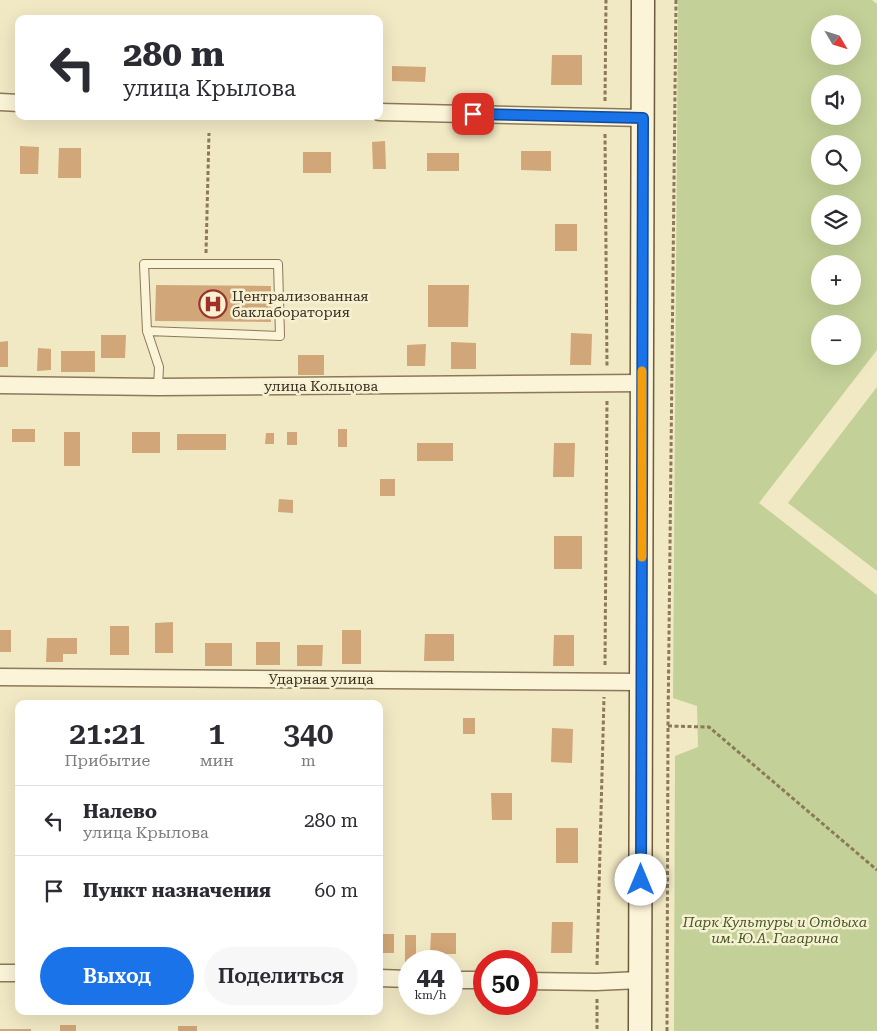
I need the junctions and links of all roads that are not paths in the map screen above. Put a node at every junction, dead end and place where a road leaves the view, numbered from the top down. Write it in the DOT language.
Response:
graph roads {
  1 [pos="643,0"];
  2 [pos="0,102"];
  3 [pos="15,103"];
  4 [pos="383,112"];
  5 [pos="643,118"];
  6 [pos="147,331"];
  7 [pos="642,383"];
  8 [pos="0,385"];
  9 [pos="158,388"];
  10 [pos="0,677"];
  11 [pos="641,682"];
  12 [pos="0,973"];
  13 [pos="15,973"];
  14 [pos="383,978"];
  15 [pos="398,979"];
  16 [pos="640,980"];
  17 [pos="538,981"];
  18 [pos="640,1031"];
  1 -- 5 [label="main road"];
  2 -- 3 [label="street"];
  4 -- 5 [label="street"];
  5 -- 7 [label="main road"];
  6 -- 6 [label="lane"];
  6 -- 9 [label="lane"];
  7 -- 9 [label="street, улица Кольцова"];
  7 -- 11 [label="main road"];
  8 -- 9 [label="street, улица Кольцова"];
  10 -- 11 [label="street, Ударная улица"];
  11 -- 16 [label="main road"];
  12 -- 13 [label="street"];
  14 -- 15 [label="street"];
  16 -- 17 [label="street"];
  16 -- 18 [label="main road"];
}
